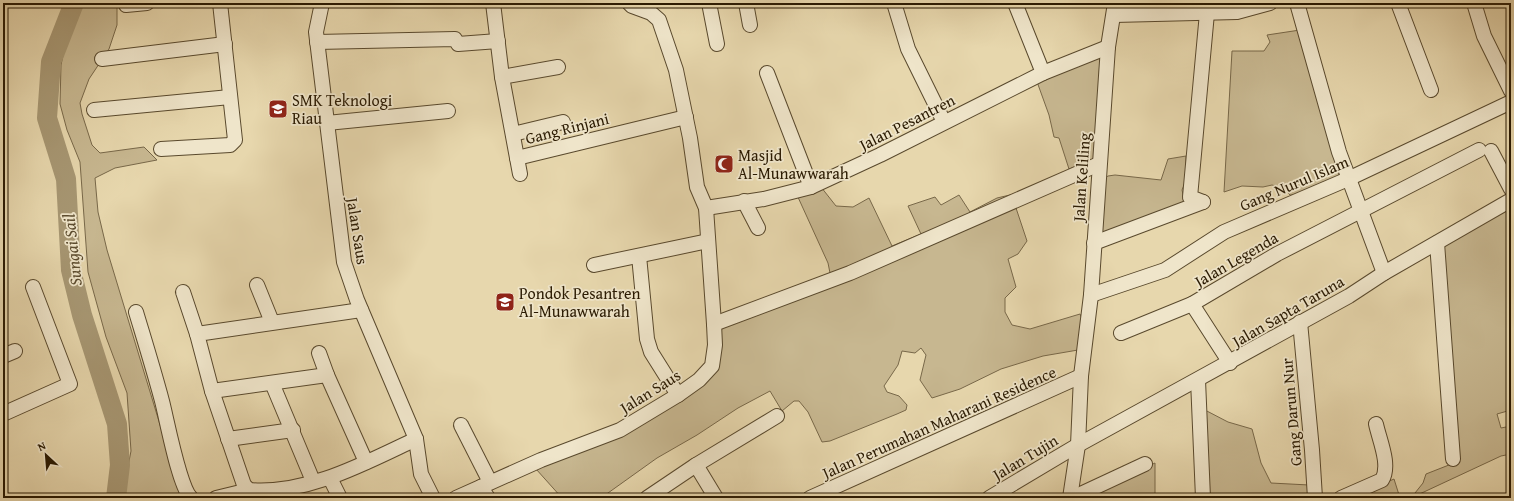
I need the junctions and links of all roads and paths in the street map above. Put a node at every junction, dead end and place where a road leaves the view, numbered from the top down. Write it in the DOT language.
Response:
graph roads {
  1 [pos="147,3"];
  2 [pos="220,3"];
  3 [pos="322,3"];
  4 [pos="494,3"];
  5 [pos="629,3"];
  6 [pos="709,3"];
  7 [pos="746,3"];
  8 [pos="894,3"];
  9 [pos="1015,3"];
  10 [pos="1270,3"];
  11 [pos="1297,3"];
  12 [pos="1398,3"];
  13 [pos="1474,3"];
  14 [pos="126,5"];
  15 [pos="1114,9"];
  16 [pos="1207,13"];
  17 [pos="750,25"];
  18 [pos="317,42"];
  19 [pos="498,42"];
  20 [pos="225,44"];
  21 [pos="717,44"];
  22 [pos="1108,47"];
  23 [pos="102,59"];
  24 [pos="558,67"];
  25 [pos="767,73"];
  26 [pos="1043,73"];
  27 [pos="502,77"];
  28 [pos="1431,90"];
  29 [pos="1511,91"];
  30 [pos="230,97"];
  31 [pos="1511,102"];
  32 [pos="94,110"];
  33 [pos="448,111"];
  34 [pos="686,117"];
  35 [pos="563,122"];
  36 [pos="944,122"];
  37 [pos="327,123"];
  38 [pos="512,134"];
  39 [pos="161,149"];
  40 [pos="517,158"];
  41 [pos="1099,164"];
  42 [pos="520,174"];
  43 [pos="1348,179"];
  44 [pos="811,187"];
  45 [pos="1511,189"];
  46 [pos="1511,200"];
  47 [pos="744,201"];
  48 [pos="706,208"];
  49 [pos="1360,212"];
  50 [pos="758,228"];
  51 [pos="708,241"];
  52 [pos="1094,243"];
  53 [pos="1437,243"];
  54 [pos="639,256"];
  55 [pos="594,264"];
  56 [pos="1384,273"];
  57 [pos="257,285"];
  58 [pos="33,287"];
  59 [pos="183,292"];
  60 [pos="1091,295"];
  61 [pos="1192,304"];
  62 [pos="361,310"];
  63 [pos="136,312"];
  64 [pos="272,322"];
  65 [pos="1300,322"];
  66 [pos="714,324"];
  67 [pos="1121,333"];
  68 [pos="197,334"];
  69 [pos="319,353"];
  70 [pos="1230,363"];
  71 [pos="327,375"];
  72 [pos="1081,376"];
  73 [pos="1198,380"];
  74 [pos="272,383"];
  75 [pos="212,391"];
  76 [pos="678,395"];
  77 [pos="3,414"];
  78 [pos="777,416"];
  79 [pos="1376,424"];
  80 [pos="461,425"];
  81 [pos="293,430"];
  82 [pos="416,438"];
  83 [pos="228,439"];
  84 [pos="1078,445"];
  85 [pos="1453,459"];
  86 [pos="366,462"];
  87 [pos="1145,464"];
  88 [pos="696,465"];
  89 [pos="330,478"];
  90 [pos="314,481"];
  91 [pos="486,489"];
  92 [pos="249,490"];
  93 [pos="281,494"];
  94 [pos="191,498"];
  95 [pos="216,498"];
  96 [pos="340,498"];
  97 [pos="433,498"];
  98 [pos="456,498"];
  99 [pos="647,498"];
  100 [pos="716,498"];
  101 [pos="810,498"];
  102 [pos="989,498"];
  103 [pos="1071,498"];
  104 [pos="1203,498"];
  105 [pos="1315,498"];
  106 [pos="1341,498"];
  1 -- 14 [label="street"];
  2 -- 20 [label="street"];
  3 -- 18 [label="street, Jalan Saus"];
  4 -- 19 [label="street, Gang Rinjani"];
  5 -- 34 [label="street"];
  6 -- 21 [label="street"];
  7 -- 17 [label="street"];
  8 -- 36 [label="street"];
  9 -- 26 [label="street"];
  10 -- 16 [label="street, Jalan Keliling"];
  11 -- 43 [label="street"];
  12 -- 28 [label="street"];
  13 -- 29 [label="street"];
  15 -- 16 [label="street, Jalan Keliling"];
  15 -- 22 [label="street, Jalan Keliling"];
  16 -- 52 [label="street"];
  18 -- 19 [label="street"];
  18 -- 37 [label="street, Jalan Saus"];
  19 -- 27 [label="street, Gang Rinjani"];
  20 -- 23 [label="street"];
  20 -- 30 [label="street"];
  22 -- 26 [label="street, Jalan Pesantren"];
  22 -- 41 [label="street, Jalan Keliling"];
  24 -- 27 [label="street"];
  25 -- 44 [label="street"];
  26 -- 36 [label="street, Jalan Pesantren"];
  27 -- 38 [label="street, Gang Rinjani"];
  30 -- 32 [label="street"];
  30 -- 39 [label="street"];
  31 -- 43 [label="street, Gang Nurul Islam"];
  33 -- 37 [label="street"];
  34 -- 40 [label="street, Gang Rinjani"];
  34 -- 48 [label="street"];
  35 -- 38 [label="street"];
  36 -- 44 [label="street, Jalan Pesantren"];
  37 -- 62 [label="street, Jalan Saus"];
  38 -- 40 [label="street, Gang Rinjani"];
  40 -- 42 [label="street"];
  41 -- 52 [label="street, Jalan Keliling"];
  41 -- 66 [label="street"];
  43 -- 49 [label="street"];
  43 -- 60 [label="street, Gang Nurul Islam"];
  44 -- 47 [label="street, Jalan Pesantren"];
  45 -- 49 [label="street, Jalan Legenda"];
  46 -- 53 [label="street, Jalan Sapta Taruna"];
  47 -- 48 [label="street, Jalan Pesantren"];
  47 -- 50 [label="street"];
  48 -- 51 [label="street, Jalan Saus"];
  49 -- 56 [label="street"];
  49 -- 61 [label="street, Jalan Legenda"];
  51 -- 54 [label="street"];
  51 -- 66 [label="street, Jalan Saus"];
  52 -- 60 [label="street, Jalan Keliling"];
  53 -- 56 [label="street, Jalan Sapta Taruna"];
  53 -- 85 [label="street"];
  54 -- 55 [label="street"];
  54 -- 76 [label="street"];
  56 -- 65 [label="street, Jalan Sapta Taruna"];
  57 -- 64 [label="street"];
  58 -- 77 [label="street"];
  59 -- 68 [label="street"];
  60 -- 72 [label="street, Jalan Keliling"];
  61 -- 67 [label="street"];
  61 -- 70 [label="street, Jalan Legenda"];
  62 -- 64 [label="street"];
  62 -- 82 [label="street, Jalan Saus"];
  63 -- 94 [label="street"];
  64 -- 68 [label="street"];
  65 -- 70 [label="street, Jalan Sapta Taruna"];
  65 -- 105 [label="street, Gang Darun Nur"];
  66 -- 76 [label="street, Jalan Saus"];
  68 -- 75 [label="street"];
  69 -- 71 [label="street"];
  70 -- 73 [label="street, Jalan Sapta Taruna"];
  71 -- 74 [label="street"];
  71 -- 86 [label="street"];
  72 -- 84 [label="street, Jalan Keliling"];
  72 -- 101 [label="street, Jalan Perumahan Maharani Residence"];
  73 -- 84 [label="street, Jalan Sapta Taruna"];
  73 -- 104 [label="street"];
  74 -- 75 [label="street"];
  74 -- 81 [label="street"];
  75 -- 83 [label="street"];
  76 -- 91 [label="street, Jalan Saus"];
  78 -- 88 [label="street"];
  79 -- 106 [label="street"];
  80 -- 91 [label="street"];
  81 -- 83 [label="street"];
  81 -- 90 [label="street"];
  82 -- 86 [label="street"];
  82 -- 97 [label="street, Jalan Saus"];
  83 -- 92 [label="street"];
  84 -- 102 [label="street, Jalan Tujin"];
  84 -- 103 [label="street, Jalan Keliling"];
  86 -- 89 [label="street"];
  87 -- 103 [label="street"];
  88 -- 99 [label="street"];
  88 -- 100 [label="street"];
  89 -- 90 [label="street"];
  89 -- 96 [label="street"];
  90 -- 93 [label="street"];
  91 -- 98 [label="street, Jalan Saus"];
  92 -- 93 [label="street"];
  92 -- 95 [label="street"];
}
